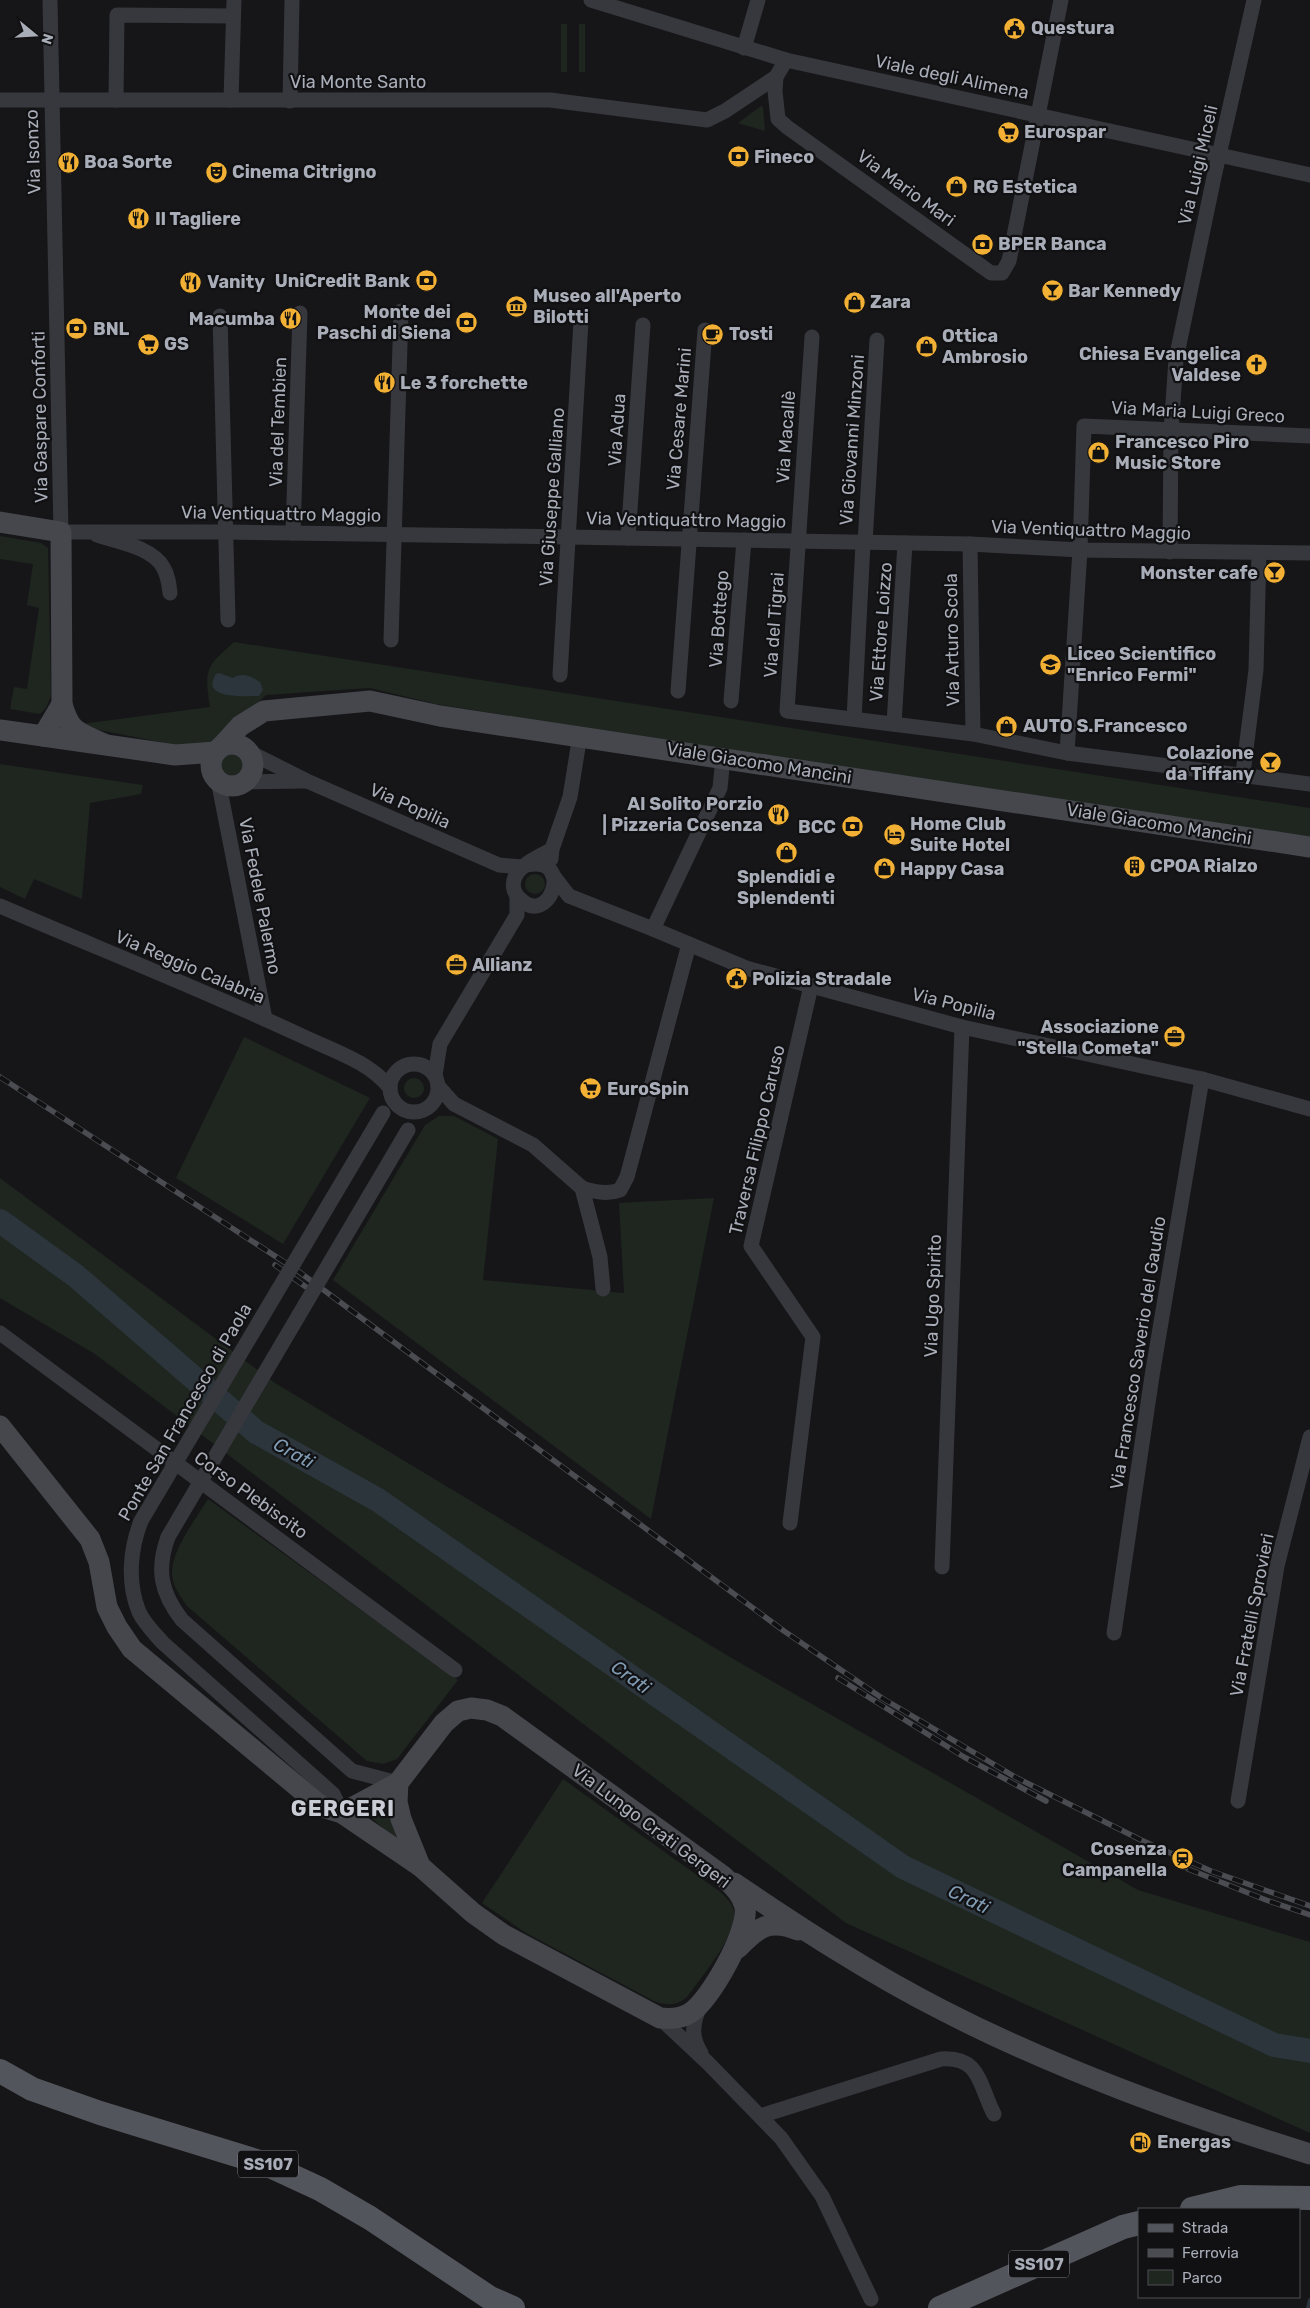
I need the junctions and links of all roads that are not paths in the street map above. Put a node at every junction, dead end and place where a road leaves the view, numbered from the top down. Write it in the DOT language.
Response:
graph roads {
  1 [pos="50,0"];
  2 [pos="234,0"];
  3 [pos="292,0"];
  4 [pos="591,0"];
  5 [pos="758,0"];
  6 [pos="1061,0"];
  7 [pos="1254,0"];
  8 [pos="233,16"];
  9 [pos="744,48"];
  10 [pos="786,60"];
  11 [pos="776,76"];
  12 [pos="0,100"];
  13 [pos="50,100"];
  14 [pos="116,100"];
  15 [pos="231,100"];
  16 [pos="290,101"];
  17 [pos="1038,115"];
  18 [pos="1218,156"];
  19 [pos="1310,175"];
  20 [pos="56,302"];
  21 [pos="401,311"];
  22 [pos="300,313"];
  23 [pos="220,316"];
  24 [pos="581,321"];
  25 [pos="643,325"];
  26 [pos="705,330"];
  27 [pos="812,336"];
  28 [pos="877,340"];
  29 [pos="1171,431"];
  30 [pos="1310,436"];
  31 [pos="0,522"];
  32 [pos="84,530"];
  33 [pos="60,532"];
  34 [pos="227,532"];
  35 [pos="293,533"];
  36 [pos="393,534"];
  37 [pos="568,537"];
  38 [pos="628,538"];
  39 [pos="688,540"];
  40 [pos="744,540"];
  41 [pos="798,541"];
  42 [pos="864,543"];
  43 [pos="905,543"];
  44 [pos="970,544"];
  45 [pos="1080,550"];
  46 [pos="1170,552"];
  47 [pos="1259,553"];
  48 [pos="1310,553"];
  49 [pos="170,593"];
  50 [pos="228,620"];
  51 [pos="391,640"];
  52 [pos="560,675"];
  53 [pos="678,691"];
  54 [pos="732,701"];
  55 [pos="62,704"];
  56 [pos="854,719"];
  57 [pos="894,724"];
  58 [pos="0,730"];
  59 [pos="973,734"];
  60 [pos="43,736"];
  61 [pos="580,736"];
  62 [pos="104,744"];
  63 [pos="247,751"];
  64 [pos="1067,752"];
  65 [pos="723,758"];
  66 [pos="216,763"];
  67 [pos="1243,774"];
  68 [pos="307,781"];
  69 [pos="244,782"];
  70 [pos="1310,784"];
  71 [pos="1310,847"];
  72 [pos="552,849"];
  73 [pos="499,865"];
  74 [pos="525,866"];
  75 [pos="551,872"];
  76 [pos="515,890"];
  77 [pos="569,896"];
  78 [pos="539,904"];
  79 [pos="0,906"];
  80 [pos="517,915"];
  81 [pos="653,929"];
  82 [pos="689,944"];
  83 [pos="811,986"];
  84 [pos="265,1019"];
  85 [pos="962,1027"];
  86 [pos="440,1044"];
  87 [pos="364,1065"];
  88 [pos="408,1065"];
  89 [pos="1202,1079"];
  90 [pos="437,1080"];
  91 [pos="391,1092"];
  92 [pos="454,1104"];
  93 [pos="425,1108"];
  94 [pos="1310,1110"];
  95 [pos="582,1188"];
  96 [pos="602,1289"];
  97 [pos="0,1334"];
  98 [pos="0,1426"];
  99 [pos="1310,1437"];
  100 [pos="790,1523"];
  101 [pos="942,1567"];
  102 [pos="1114,1633"];
  103 [pos="455,1670"];
  104 [pos="398,1783"];
  105 [pos="1238,1802"];
  106 [pos="342,1813"];
  107 [pos="420,1866"];
  108 [pos="723,1876"];
  109 [pos="814,1936"];
  110 [pos="734,1952"];
  111 [pos="700,2005"];
  112 [pos="660,2018"];
  113 [pos="708,2063"];
  114 [pos="0,2072"];
  115 [pos="994,2114"];
  116 [pos="760,2116"];
  117 [pos="1310,2154"];
  118 [pos="1310,2198"];
  119 [pos="1196,2208"];
  120 [pos="1138,2223"];
  121 [pos="871,2298"];
  122 [pos="513,2308"];
  123 [pos="940,2308"];
  1 -- 13 [label="street, Via Isonzo"];
  2 -- 8 [label="street"];
  3 -- 16 [label="street"];
  4 -- 9 [label="street, Viale degli Alimena"];
  5 -- 9 [label="street"];
  6 -- 17 [label="street"];
  7 -- 18 [label="street, Via Luigi Miceli"];
  8 -- 14 [label="street"];
  8 -- 15 [label="street"];
  9 -- 10 [label="street, Viale degli Alimena"];
  10 -- 11 [label="street"];
  10 -- 17 [label="street, Viale degli Alimena"];
  11 -- 16 [label="street, Via Monte Santo"];
  11 -- 17 [label="street, Via Mario Mari"];
  12 -- 13 [label="street, Via Monte Santo"];
  13 -- 14 [label="street, Via Monte Santo"];
  13 -- 20 [label="street, Via Isonzo"];
  14 -- 15 [label="street, Via Monte Santo"];
  15 -- 16 [label="street, Via Monte Santo"];
  17 -- 18 [label="street, Viale degli Alimena"];
  18 -- 19 [label="street, Viale degli Alimena"];
  18 -- 29 [label="street, Via Luigi Miceli"];
  20 -- 33 [label="street, Via Gaspare Conforti"];
  21 -- 36 [label="street"];
  22 -- 35 [label="street, Via del Tembien"];
  23 -- 34 [label="street"];
  24 -- 37 [label="street, Via Giuseppe Galliano"];
  25 -- 38 [label="street, Via Adua"];
  26 -- 39 [label="street, Via Cesare Marini"];
  27 -- 41 [label="street, Via Macallè"];
  28 -- 42 [label="street, Via Giovanni Minzoni"];
  29 -- 30 [label="street, Via Maria Luigi Greco"];
  29 -- 45 [label="street, Via Maria Luigi Greco"];
  29 -- 46 [label="street, Via Luigi Miceli"];
  31 -- 33 [label="street"];
  32 -- 33 [label="street, Via Ventiquattro Maggio"];
  32 -- 34 [label="street, Via Ventiquattro Maggio"];
  32 -- 49 [label="street"];
  33 -- 55 [label="street"];
  34 -- 35 [label="street, Via Ventiquattro Maggio"];
  34 -- 50 [label="street"];
  35 -- 36 [label="street, Via Ventiquattro Maggio"];
  36 -- 37 [label="street, Via Ventiquattro Maggio"];
  36 -- 51 [label="street"];
  37 -- 38 [label="street, Via Ventiquattro Maggio"];
  37 -- 52 [label="street, Via Giuseppe Galliano"];
  38 -- 39 [label="street, Via Ventiquattro Maggio"];
  39 -- 40 [label="street, Via Ventiquattro Maggio"];
  39 -- 53 [label="street, Via Cesare Marini"];
  40 -- 41 [label="street, Via Ventiquattro Maggio"];
  40 -- 54 [label="street, Via Bottego"];
  41 -- 42 [label="street, Via Ventiquattro Maggio"];
  41 -- 56 [label="street, Via del Tigrai"];
  42 -- 43 [label="street, Via Ventiquattro Maggio"];
  42 -- 56 [label="street, Via Giovanni Minzoni"];
  43 -- 44 [label="street, Via Ventiquattro Maggio"];
  43 -- 57 [label="street, Via Ettore Loizzo"];
  44 -- 45 [label="street, Via Ventiquattro Maggio"];
  44 -- 59 [label="street, Via Arturo Scola"];
  45 -- 46 [label="street, Via Ventiquattro Maggio"];
  45 -- 64 [label="street"];
  46 -- 47 [label="street, Via Ventiquattro Maggio"];
  47 -- 48 [label="street, Via Ventiquattro Maggio"];
  47 -- 67 [label="street"];
  55 -- 60 [label="street"];
  55 -- 62 [label="street"];
  56 -- 57 [label="street"];
  57 -- 59 [label="street"];
  58 -- 60 [label="street"];
  59 -- 64 [label="street"];
  60 -- 62 [label="street"];
  61 -- 65 [label="street, Viale Giacomo Mancini"];
  61 -- 66 [label="street, Viale Giacomo Mancini"];
  61 -- 72 [label="street"];
  62 -- 66 [label="street"];
  63 -- 66 [label="street"];
  63 -- 68 [label="street, Via Popilia"];
  63 -- 69 [label="street"];
  64 -- 67 [label="street"];
  65 -- 71 [label="street, Viale Giacomo Mancini"];
  65 -- 81 [label="street"];
  66 -- 69 [label="street"];
  66 -- 84 [label="street, Via Fedele Palermo"];
  67 -- 70 [label="street"];
  68 -- 69 [label="street, Via Popilia"];
  68 -- 73 [label="street, Via Popilia"];
  72 -- 74 [label="street"];
  72 -- 75 [label="street"];
  73 -- 74 [label="street, Via Popilia"];
  73 -- 76 [label="street"];
  74 -- 75 [label="street"];
  74 -- 76 [label="street"];
  75 -- 77 [label="street"];
  75 -- 78 [label="street"];
  76 -- 78 [label="street"];
  76 -- 80 [label="street"];
  77 -- 78 [label="street"];
  77 -- 81 [label="street, Via Popilia"];
  78 -- 80 [label="street"];
  79 -- 84 [label="street, Via Reggio Calabria"];
  80 -- 86 [label="street"];
  81 -- 82 [label="street, Via Popilia"];
  82 -- 83 [label="street, Via Popilia"];
  82 -- 95 [label="street"];
  83 -- 85 [label="street, Via Popilia"];
  83 -- 100 [label="street, Traversa Filippo Caruso"];
  84 -- 87 [label="street, Via Reggio Calabria"];
  85 -- 89 [label="street, Via Popilia"];
  85 -- 101 [label="street, Via Ugo Spirito"];
  86 -- 88 [label="street"];
  86 -- 90 [label="street"];
  87 -- 88 [label="street, Via Reggio Calabria"];
  87 -- 91 [label="street, Via Reggio Calabria"];
  88 -- 90 [label="street, Via Reggio Calabria"];
  88 -- 91 [label="street"];
  89 -- 94 [label="street, Via Popilia"];
  89 -- 102 [label="street, Via Francesco Saverio del Gaudio"];
  90 -- 92 [label="street, Via Reggio Calabria"];
  90 -- 93 [label="street"];
  91 -- 93 [label="street, Via Reggio Calabria"];
  91 -- 106 [label="street, Ponte San Francesco di Paola, bridge"];
  92 -- 93 [label="street, Via Reggio Calabria"];
  92 -- 95 [label="street, Via Reggio Calabria"];
  93 -- 104 [label="street, bridge"];
  95 -- 96 [label="street"];
  97 -- 103 [label="street, Corso Plebiscito"];
  98 -- 106 [label="street"];
  99 -- 105 [label="street, Via Fratelli Sprovieri"];
  104 -- 106 [label="street, Via Lungo Crati Gergeri"];
  104 -- 107 [label="street"];
  104 -- 108 [label="street, Via Lungo Crati Gergeri"];
  106 -- 107 [label="street"];
  107 -- 112 [label="street"];
  108 -- 109 [label="street"];
  108 -- 110 [label="street, Via Lungo Crati Gergeri"];
  109 -- 110 [label="street"];
  109 -- 117 [label="street"];
  110 -- 111 [label="street, Via Lungo Crati Gergeri"];
  111 -- 112 [label="street, Via Lungo Crati Gergeri"];
  111 -- 113 [label="street"];
  112 -- 113 [label="street"];
  113 -- 116 [label="street"];
  114 -- 122 [label="main road, SS107"];
  115 -- 116 [label="street"];
  116 -- 121 [label="street"];
  118 -- 119 [label="main road"];
  120 -- 123 [label="main road, SS107"];
}
